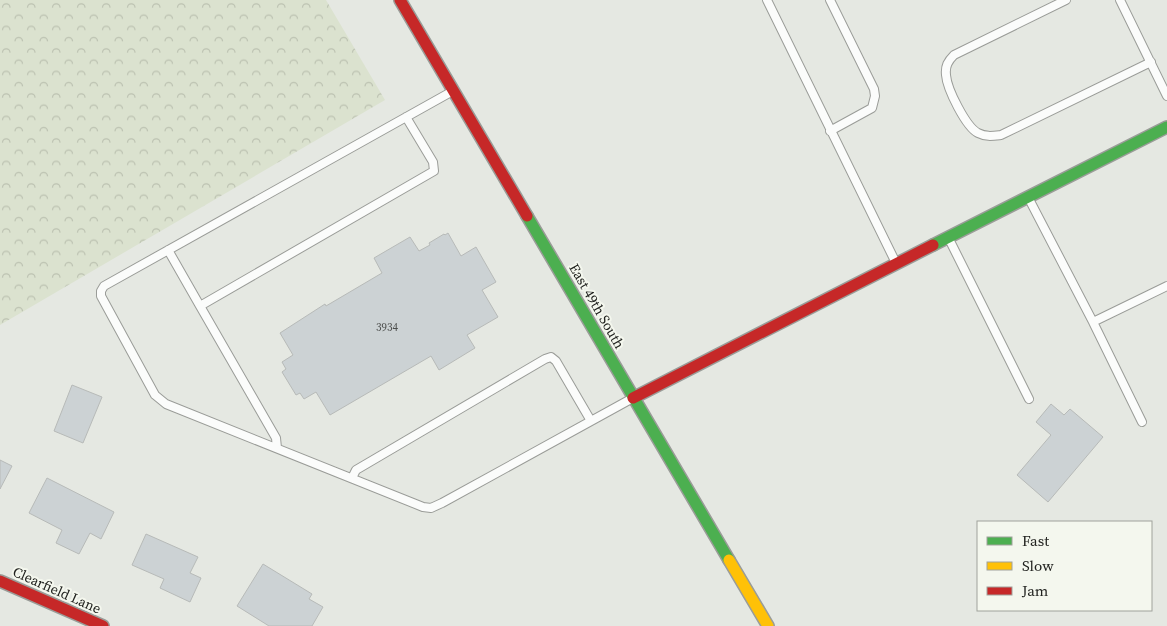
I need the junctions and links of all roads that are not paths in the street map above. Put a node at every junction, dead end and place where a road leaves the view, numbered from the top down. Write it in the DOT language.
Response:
graph roads {
  1 [pos="400,0"];
  2 [pos="767,0"];
  3 [pos="830,0"];
  4 [pos="1066,0"];
  5 [pos="1120,0"];
  6 [pos="1151,62"];
  7 [pos="453,91"];
  8 [pos="1167,96"];
  9 [pos="406,117"];
  10 [pos="1167,127"];
  11 [pos="830,131"];
  12 [pos="1028,197"];
  13 [pos="948,237"];
  14 [pos="168,250"];
  15 [pos="896,263"];
  16 [pos="1167,286"];
  17 [pos="200,306"];
  18 [pos="1093,322"];
  19 [pos="633,398"];
  20 [pos="1029,399"];
  21 [pos="591,421"];
  22 [pos="1142,422"];
  23 [pos="277,448"];
  24 [pos="352,478"];
  25 [pos="0,581"];
  26 [pos="102,626"];
  27 [pos="768,626"];
  1 -- 7 [label="street, East 49th South"];
  2 -- 11 [label="lane"];
  3 -- 11 [label="lane"];
  4 -- 6 [label="lane"];
  5 -- 6 [label="lane"];
  6 -- 8 [label="lane"];
  7 -- 9 [label="lane"];
  7 -- 19 [label="street, East 49th South"];
  9 -- 14 [label="lane"];
  9 -- 17 [label="lane"];
  10 -- 12 [label="street"];
  11 -- 15 [label="lane"];
  12 -- 13 [label="street"];
  12 -- 18 [label="lane"];
  13 -- 15 [label="street"];
  13 -- 20 [label="lane"];
  14 -- 17 [label="lane"];
  14 -- 23 [label="lane"];
  15 -- 19 [label="street"];
  16 -- 18 [label="lane"];
  17 -- 23 [label="lane"];
  18 -- 22 [label="lane"];
  19 -- 21 [label="lane"];
  19 -- 27 [label="street, East 49th South"];
  21 -- 24 [label="lane"];
  21 -- 24 [label="lane"];
  23 -- 24 [label="lane"];
  25 -- 26 [label="street, Clearfield Lane"];
}
